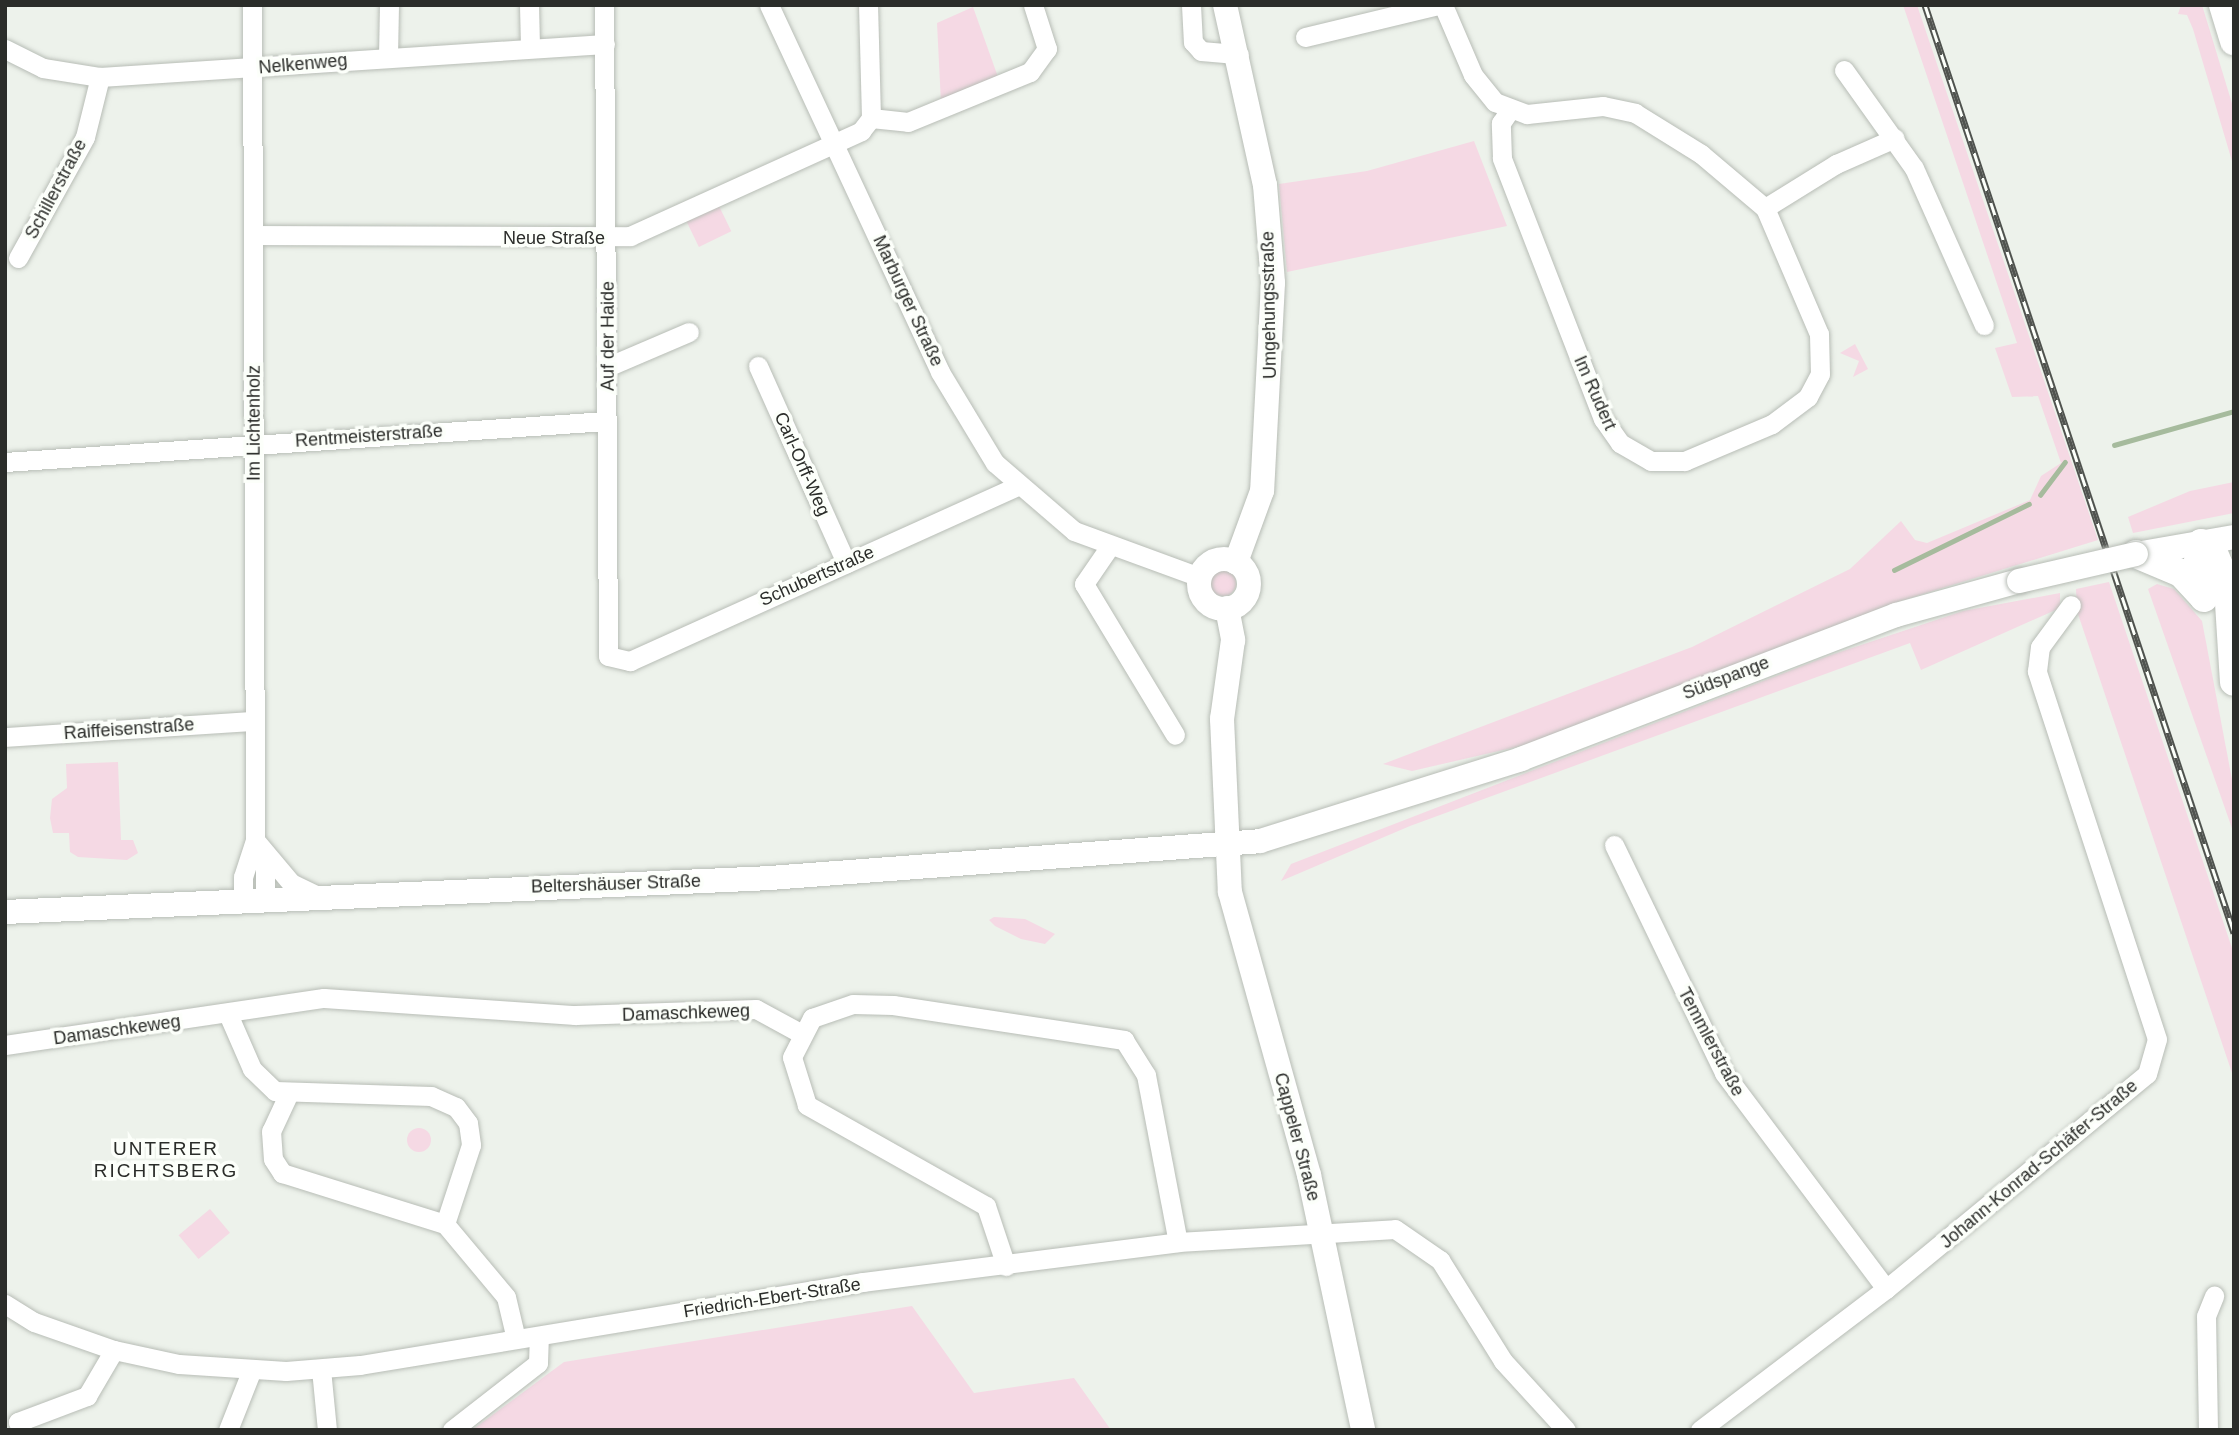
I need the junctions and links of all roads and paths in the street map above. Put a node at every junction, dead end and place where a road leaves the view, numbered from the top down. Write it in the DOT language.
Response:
graph roads {
  1 [pos="252,5"];
  2 [pos="389,5"];
  3 [pos="529,5"];
  4 [pos="604,5"];
  5 [pos="769,5"];
  6 [pos="868,5"];
  7 [pos="1033,5"];
  8 [pos="1191,5"];
  9 [pos="1225,5"];
  10 [pos="1441,5"];
  11 [pos="2223,5"];
  12 [pos="1305,37"];
  13 [pos="2234,41"];
  14 [pos="605,44"];
  15 [pos="530,47"];
  16 [pos="5,49"];
  17 [pos="1239,54"];
  18 [pos="388,57"];
  19 [pos="252,69"];
  20 [pos="1844,70"];
  21 [pos="100,77"];
  22 [pos="1509,111"];
  23 [pos="872,118"];
  24 [pos="1895,138"];
  25 [pos="834,144"];
  26 [pos="1765,208"];
  27 [pos="254,235"];
  28 [pos="608,239"];
  29 [pos="18,258"];
  30 [pos="1984,326"];
  31 [pos="689,332"];
  32 [pos="758,366"];
  33 [pos="607,367"];
  34 [pos="607,421"];
  35 [pos="255,443"];
  36 [pos="5,461"];
  37 [pos="1016,487"];
  38 [pos="2234,537"];
  39 [pos="2201,542"];
  40 [pos="1110,546"];
  41 [pos="2136,554"];
  42 [pos="2165,557"];
  43 [pos="1236,562"];
  44 [pos="846,563"];
  45 [pos="1200,577"];
  46 [pos="2222,587"];
  47 [pos="2071,606"];
  48 [pos="1227,608"];
  49 [pos="617,663"];
  50 [pos="2234,681"];
  51 [pos="253,721"];
  52 [pos="1175,735"];
  53 [pos="5,737"];
  54 [pos="256,840"];
  55 [pos="1226,845"];
  56 [pos="1614,845"];
  57 [pos="265,858"];
  58 [pos="323,898"];
  59 [pos="254,900"];
  60 [pos="5,912"];
  61 [pos="228,1014"];
  62 [pos="800,1033"];
  63 [pos="5,1045"];
  64 [pos="288,1095"];
  65 [pos="445,1224"];
  66 [pos="1322,1231"];
  67 [pos="1178,1242"];
  68 [pos="1006,1266"];
  69 [pos="1886,1289"];
  70 [pos="2214,1296"];
  71 [pos="5,1304"];
  72 [pos="539,1336"];
  73 [pos="516,1339"];
  74 [pos="114,1350"];
  75 [pos="321,1369"];
  76 [pos="251,1372"];
  77 [pos="15,1426"];
  78 [pos="228,1430"];
  79 [pos="327,1430"];
  80 [pos="452,1430"];
  81 [pos="1363,1430"];
  82 [pos="1566,1430"];
  83 [pos="1700,1430"];
  84 [pos="2208,1430"];
  1 -- 19 [label="street, Im Lichtenholz"];
  2 -- 18 [label="street"];
  3 -- 15 [label="street"];
  4 -- 14 [label="street, Auf der Haide"];
  5 -- 25 [label="street, Marburger Straße"];
  6 -- 23 [label="street"];
  7 -- 23 [label="street"];
  8 -- 17 [label="street"];
  9 -- 17 [label="main road, Umgehungsstraße"];
  10 -- 12 [label="street"];
  10 -- 22 [label="street"];
  11 -- 13 [label="highway"];
  14 -- 15 [label="street, Nelkenweg"];
  14 -- 28 [label="street, Auf der Haide"];
  15 -- 18 [label="street, Nelkenweg"];
  16 -- 21 [label="street, Nelkenweg"];
  17 -- 43 [label="main road, Umgehungsstraße"];
  18 -- 19 [label="street, Nelkenweg"];
  19 -- 21 [label="street, Nelkenweg"];
  19 -- 27 [label="street, Im Lichtenholz"];
  20 -- 24 [label="street"];
  21 -- 29 [label="street, Schillerstraße"];
  22 -- 26 [label="street, Im Rudert"];
  22 -- 26 [label="street, Im Rudert"];
  23 -- 25 [label="street, Neue Straße"];
  24 -- 26 [label="street"];
  24 -- 30 [label="street"];
  25 -- 28 [label="street, Neue Straße"];
  25 -- 37 [label="street, Marburger Straße"];
  27 -- 28 [label="street, Neue Straße"];
  27 -- 35 [label="street, Im Lichtenholz"];
  28 -- 33 [label="street, Auf der Haide"];
  31 -- 33 [label="street"];
  32 -- 44 [label="street, Carl-Orff-Weg"];
  33 -- 34 [label="street, Auf der Haide"];
  34 -- 35 [label="street, Rentmeisterstraße"];
  34 -- 49 [label="street, Auf der Haide"];
  35 -- 36 [label="street, Rentmeisterstraße"];
  35 -- 51 [label="street, Im Lichtenholz"];
  37 -- 40 [label="street, Marburger Straße"];
  37 -- 44 [label="street, Schubertstraße"];
  38 -- 39 [label="main road"];
  39 -- 42 [label="main road"];
  39 -- 46 [label="highway"];
  40 -- 45 [label="street, Marburger Straße"];
  40 -- 52 [label="street"];
  41 -- 42 [label="highway"];
  41 -- 55 [label="main road, Südspange, bridge"];
  42 -- 46 [label="highway"];
  43 -- 45 [label="main road"];
  43 -- 48 [label="main road"];
  44 -- 49 [label="street, Schubertstraße"];
  45 -- 48 [label="main road"];
  46 -- 50 [label="highway"];
  47 -- 69 [label="street, Johann-Konrad-Schäfer-Straße"];
  48 -- 55 [label="main road"];
  51 -- 53 [label="street, Raiffeisenstraße"];
  51 -- 54 [label="street, Im Lichtenholz"];
  54 -- 57 [label="street, Im Lichtenholz"];
  54 -- 59 [label="street, Im Lichtenholz"];
  55 -- 58 [label="main road, Beltershäuser Straße"];
  55 -- 66 [label="main road, Cappeler Straße"];
  56 -- 69 [label="street, Temmlerstraße"];
  57 -- 58 [label="street, Im Lichtenholz"];
  57 -- 59 [label="street, Im Lichtenholz"];
  58 -- 59 [label="main road, Beltershäuser Straße"];
  59 -- 60 [label="main road, Beltershäuser Straße"];
  61 -- 62 [label="street, Damaschkeweg"];
  61 -- 63 [label="street, Damaschkeweg"];
  61 -- 64 [label="street"];
  62 -- 67 [label="street"];
  62 -- 68 [label="street"];
  64 -- 65 [label="street"];
  64 -- 65 [label="street"];
  65 -- 73 [label="street"];
  66 -- 67 [label="street, Friedrich-Ebert-Straße"];
  66 -- 81 [label="main road, Cappeler Straße"];
  66 -- 82 [label="street, Friedrich-Ebert-Straße"];
  67 -- 68 [label="street, Friedrich-Ebert-Straße"];
  68 -- 72 [label="street, Friedrich-Ebert-Straße"];
  69 -- 83 [label="street, Johann-Konrad-Schäfer-Straße"];
  70 -- 84 [label="street"];
  71 -- 74 [label="street, Friedrich-Ebert-Straße"];
  72 -- 73 [label="street, Friedrich-Ebert-Straße"];
  72 -- 80 [label="street"];
  73 -- 75 [label="street, Friedrich-Ebert-Straße"];
  74 -- 76 [label="street, Friedrich-Ebert-Straße"];
  74 -- 77 [label="street"];
  75 -- 76 [label="street, Friedrich-Ebert-Straße"];
  75 -- 79 [label="street"];
  76 -- 78 [label="street"];
}
